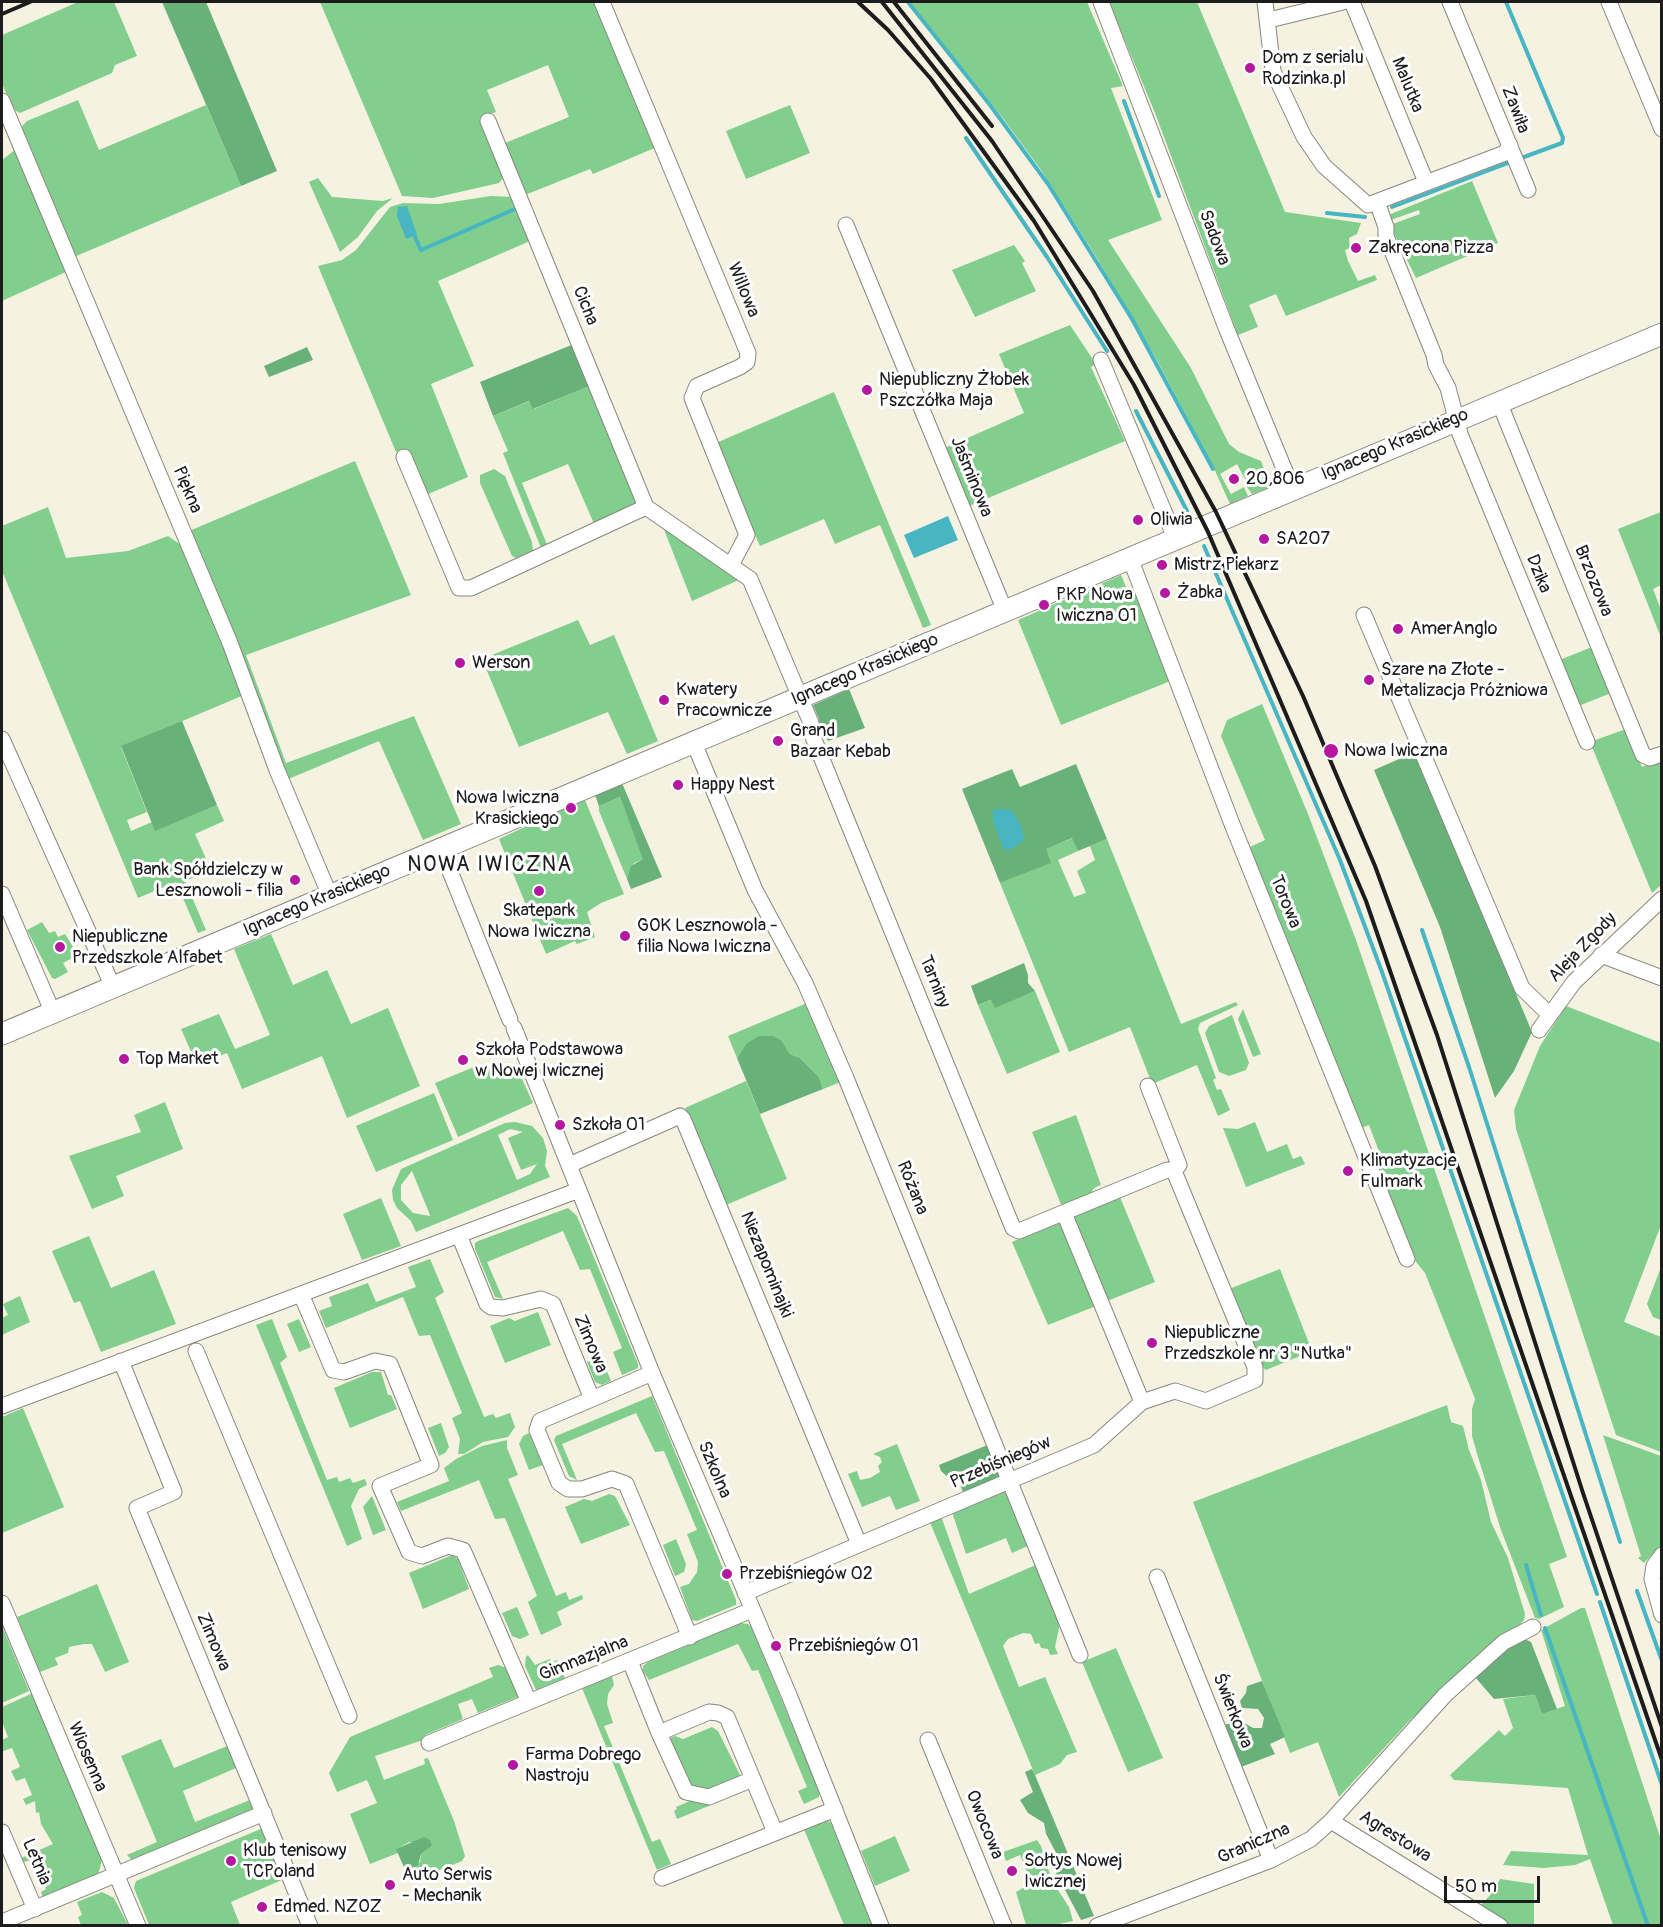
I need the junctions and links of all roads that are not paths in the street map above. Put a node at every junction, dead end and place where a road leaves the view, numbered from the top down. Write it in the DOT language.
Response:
graph roads {
  1 [pos="602,2"];
  2 [pos="1101,2"];
  3 [pos="1265,2"];
  4 [pos="1343,2"];
  5 [pos="1352,2"];
  6 [pos="1450,2"];
  7 [pos="1609,2"];
  8 [pos="1269,20"];
  9 [pos="2,101"];
  10 [pos="488,121"];
  11 [pos="1662,129"];
  12 [pos="1510,145"];
  13 [pos="1426,182"];
  14 [pos="1528,190"];
  15 [pos="1372,204"];
  16 [pos="846,225"];
  17 [pos="1662,334"];
  18 [pos="1101,360"];
  19 [pos="1499,402"];
  20 [pos="1456,419"];
  21 [pos="404,457"];
  22 [pos="1292,488"];
  23 [pos="646,507"];
  24 [pos="1175,538"];
  25 [pos="1130,558"];
  26 [pos="731,566"];
  27 [pos="1005,611"];
  28 [pos="1364,615"];
  29 [pos="800,698"];
  30 [pos="2,739"];
  31 [pos="1587,742"];
  32 [pos="694,743"];
  33 [pos="1662,754"];
  34 [pos="441,849"];
  35 [pos="2,894"];
  36 [pos="330,896"];
  37 [pos="1662,899"];
  38 [pos="1601,955"];
  39 [pos="1662,978"];
  40 [pos="113,987"];
  41 [pos="53,1013"];
  42 [pos="1549,1014"];
  43 [pos="1539,1030"];
  44 [pos="2,1034"];
  45 [pos="1148,1086"];
  46 [pos="569,1166"];
  47 [pos="1174,1171"];
  48 [pos="579,1190"];
  49 [pos="1064,1213"];
  50 [pos="459,1235"];
  51 [pos="1407,1259"];
  52 [pos="301,1294"];
  53 [pos="196,1351"];
  54 [pos="121,1361"];
  55 [pos="652,1373"];
  56 [pos="592,1399"];
  57 [pos="1142,1402"];
  58 [pos="2,1406"];
  59 [pos="1009,1480"];
  60 [pos="859,1544"];
  61 [pos="1662,1556"];
  62 [pos="1157,1576"];
  63 [pos="745,1593"];
  64 [pos="2,1603"];
  65 [pos="752,1610"];
  66 [pos="1662,1615"];
  67 [pos="1533,1627"];
  68 [pos="690,1637"];
  69 [pos="1080,1655"];
  70 [pos="630,1661"];
  71 [pos="529,1702"];
  72 [pos="349,1716"];
  73 [pos="659,1733"];
  74 [pos="928,1740"];
  75 [pos="429,1743"];
  76 [pos="753,1779"];
  77 [pos="835,1809"];
  78 [pos="264,1813"];
  79 [pos="1331,1821"];
  80 [pos="2,1832"];
  81 [pos="775,1832"];
  82 [pos="1271,1860"];
  83 [pos="116,1875"];
  84 [pos="662,1878"];
  85 [pos="34,1909"];
  86 [pos="2,1922"];
  87 [pos="1121,1922"];
  88 [pos="1491,1924"];
  89 [pos="138,1926"];
  90 [pos="310,1926"];
  91 [pos="881,1926"];
  92 [pos="1004,1926"];
  93 [pos="1097,1926"];
  1 -- 26 [label="street, Willowa"];
  2 -- 22 [label="street, Sadowa"];
  3 -- 8 [label="street"];
  4 -- 8 [label="street"];
  5 -- 13 [label="street, Malutka"];
  6 -- 12 [label="street, Zawiła"];
  7 -- 11 [label="street"];
  8 -- 15 [label="street"];
  9 -- 36 [label="street, Piękna"];
  10 -- 23 [label="street, Cicha"];
  12 -- 13 [label="street, Zawiła"];
  12 -- 14 [label="street"];
  13 -- 15 [label="street, Zawiła"];
  15 -- 20 [label="street, Dzika"];
  16 -- 27 [label="street, Jaśminowa"];
  17 -- 19 [label="street, Ignacego Krasickiego"];
  18 -- 24 [label="street"];
  19 -- 20 [label="street, Ignacego Krasickiego"];
  19 -- 33 [label="street, Brzozowa"];
  20 -- 22 [label="street, Ignacego Krasickiego"];
  20 -- 31 [label="street, Dzika"];
  21 -- 23 [label="street"];
  22 -- 24 [label="street, Ignacego Krasickiego"];
  23 -- 26 [label="street"];
  24 -- 25 [label="street, Ignacego Krasickiego"];
  25 -- 27 [label="street, Ignacego Krasickiego"];
  25 -- 51 [label="street, Torowa"];
  26 -- 29 [label="street"];
  27 -- 29 [label="street, Ignacego Krasickiego"];
  28 -- 42 [label="street"];
  29 -- 32 [label="street, Ignacego Krasickiego"];
  29 -- 49 [label="street, Tarniny"];
  30 -- 40 [label="street"];
  32 -- 34 [label="street, Ignacego Krasickiego"];
  32 -- 59 [label="street, Różana"];
  34 -- 36 [label="street, Ignacego Krasickiego"];
  34 -- 46 [label="street, Szkolna"];
  35 -- 41 [label="street"];
  36 -- 40 [label="street, Ignacego Krasickiego"];
  37 -- 38 [label="street, Aleja Zgody"];
  38 -- 39 [label="street"];
  38 -- 42 [label="street, Aleja Zgody"];
  40 -- 41 [label="street, Ignacego Krasickiego"];
  41 -- 44 [label="street, Ignacego Krasickiego"];
  42 -- 43 [label="street, Aleja Zgody"];
  45 -- 47 [label="street"];
  46 -- 48 [label="street, Szkolna"];
  46 -- 60 [label="street, Niezapominajki"];
  47 -- 49 [label="street, Tarniny"];
  47 -- 57 [label="street, Przebiśniegów"];
  48 -- 50 [label="street"];
  48 -- 55 [label="street, Szkolna"];
  49 -- 57 [label="street"];
  50 -- 52 [label="street"];
  50 -- 56 [label="street, Zimowa"];
  52 -- 54 [label="street"];
  52 -- 71 [label="street"];
  53 -- 72 [label="street"];
  54 -- 58 [label="street"];
  54 -- 78 [label="street, Zimowa"];
  55 -- 56 [label="street"];
  55 -- 63 [label="street, Szkolna"];
  56 -- 68 [label="street, Zimowa"];
  57 -- 59 [label="street, Przebiśniegów"];
  59 -- 60 [label="street, Przebiśniegów"];
  59 -- 69 [label="street, Różana"];
  60 -- 63 [label="street, Przebiśniegów"];
  61 -- 66 [label="street"];
  62 -- 82 [label="street, Świerkowa"];
  63 -- 65 [label="street, Szkolna"];
  64 -- 83 [label="street, Wiosenna"];
  65 -- 68 [label="street, Gimnazjalna"];
  65 -- 77 [label="street, Szkolna"];
  67 -- 79 [label="street, Graniczna"];
  68 -- 70 [label="street, Gimnazjalna"];
  70 -- 71 [label="street, Gimnazjalna"];
  70 -- 73 [label="street"];
  71 -- 75 [label="street, Gimnazjalna"];
  73 -- 76 [label="street"];
  73 -- 76 [label="street"];
  74 -- 92 [label="street, Owocowa"];
  76 -- 81 [label="street"];
  77 -- 81 [label="street"];
  77 -- 91 [label="street, Szkolna"];
  78 -- 83 [label="street"];
  78 -- 90 [label="street"];
  79 -- 82 [label="street, Graniczna"];
  79 -- 88 [label="street, Agrestowa"];
  80 -- 85 [label="street, Letnia"];
  81 -- 84 [label="street"];
  82 -- 87 [label="street, Graniczna"];
  83 -- 85 [label="street"];
  83 -- 89 [label="street, Wiosenna"];
  85 -- 86 [label="street"];
  87 -- 93 [label="street, Graniczna"];
}
